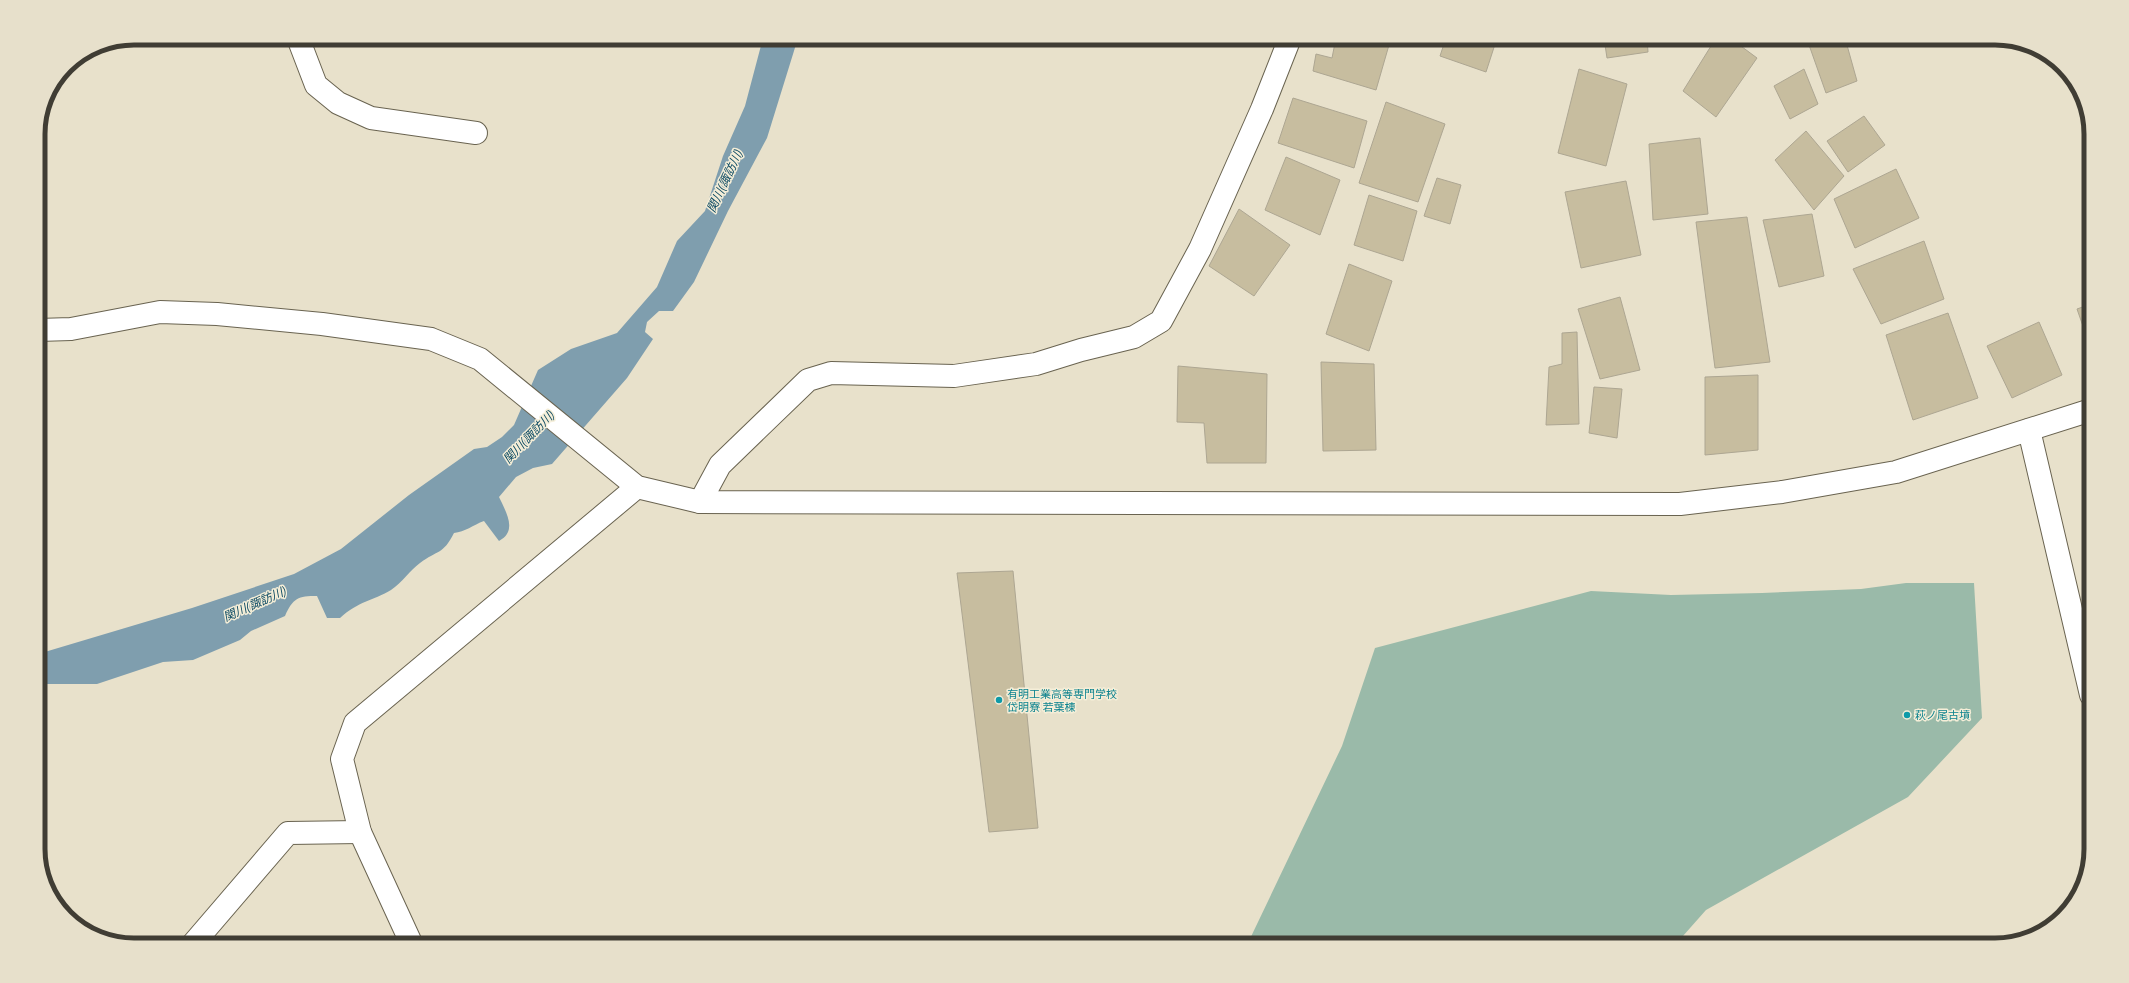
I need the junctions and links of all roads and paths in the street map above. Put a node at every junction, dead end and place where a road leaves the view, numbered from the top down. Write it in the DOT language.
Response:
graph roads {
  1 [pos="301,45"];
  2 [pos="1287,45"];
  3 [pos="476,133"];
  4 [pos="45,330"];
  5 [pos="2084,412"];
  6 [pos="2029,430"];
  7 [pos="637,487"];
  8 [pos="700,502"];
  9 [pos="2084,665"];
  10 [pos="360,832"];
  11 [pos="198,938"];
  12 [pos="409,938"];
  1 -- 3 [label="street"];
  2 -- 8 [label="street"];
  4 -- 7 [label="street"];
  5 -- 6 [label="street"];
  6 -- 8 [label="street"];
  6 -- 9 [label="street"];
  7 -- 8 [label="street"];
  7 -- 10 [label="street"];
  10 -- 11 [label="street"];
  10 -- 12 [label="street"];
}
